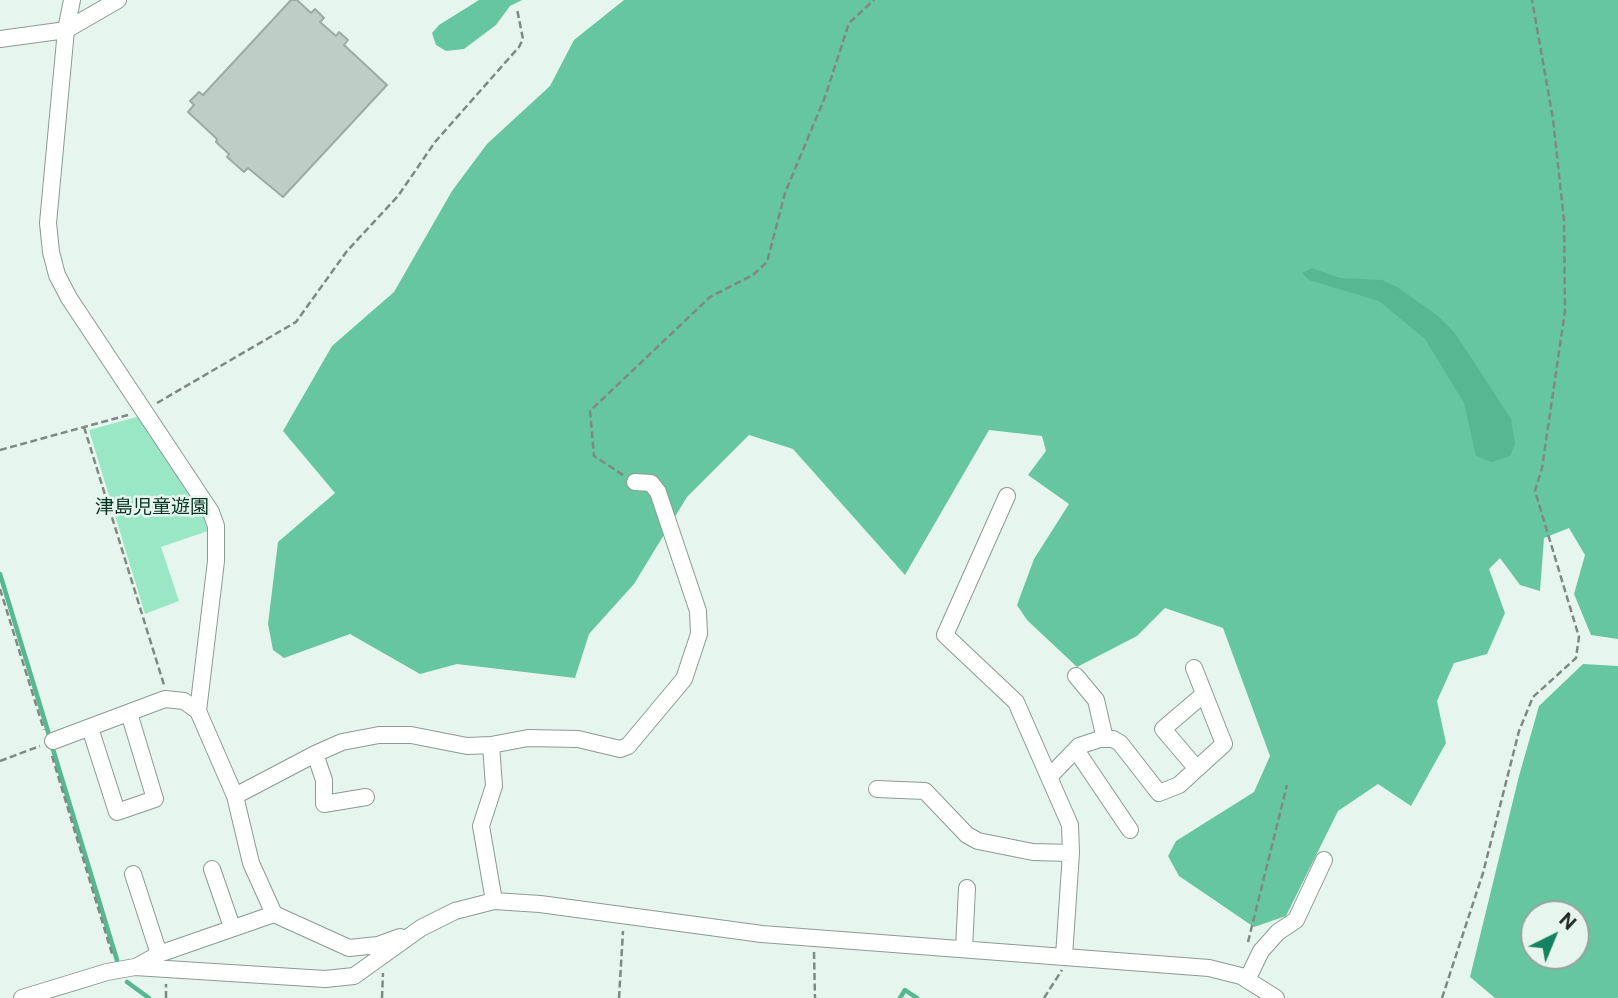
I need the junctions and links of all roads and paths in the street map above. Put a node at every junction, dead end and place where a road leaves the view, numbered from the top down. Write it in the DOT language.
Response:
graph roads {
  1 [pos="72,0"];
  2 [pos="118,0"];
  3 [pos="874,0"];
  4 [pos="1532,0"];
  5 [pos="517,9"];
  6 [pos="66,30"];
  7 [pos="0,39"];
  8 [pos="143,411"];
  9 [pos="84,427"];
  10 [pos="0,450"];
  11 [pos="635,482"];
  12 [pos="1007,496"];
  13 [pos="0,589"];
  14 [pos="1194,668"];
  15 [pos="1076,676"];
  16 [pos="1205,694"];
  17 [pos="168,699"];
  18 [pos="198,711"];
  19 [pos="129,713"];
  20 [pos="90,729"];
  21 [pos="1105,739"];
  22 [pos="49,742"];
  23 [pos="491,746"];
  24 [pos="1076,750"];
  25 [pos="315,754"];
  26 [pos="0,761"];
  27 [pos="1197,769"];
  28 [pos="1051,775"];
  29 [pos="1287,785"];
  30 [pos="877,789"];
  31 [pos="235,796"];
  32 [pos="366,797"];
  33 [pos="1130,830"];
  34 [pos="1071,853"];
  35 [pos="1324,860"];
  36 [pos="212,869"];
  37 [pos="134,874"];
  38 [pos="967,888"];
  39 [pos="494,901"];
  40 [pos="274,914"];
  41 [pos="624,918"];
  42 [pos="232,927"];
  43 [pos="413,933"];
  44 [pos="813,938"];
  45 [pos="964,949"];
  46 [pos="1246,952"];
  47 [pos="159,954"];
  48 [pos="384,955"];
  49 [pos="1068,956"];
  50 [pos="135,967"];
  51 [pos="117,971"];
  52 [pos="1247,980"];
  53 [pos="22,998"];
  54 [pos="382,998"];
  55 [pos="619,998"];
  56 [pos="815,998"];
  57 [pos="1044,998"];
  58 [pos="1276,998"];
  59 [pos="1442,998"];
  1 -- 6 [label="street"];
  2 -- 6 [label="street"];
  3 -- 11 [label="path"];
  4 -- 59 [label="path"];
  5 -- 8 [label="path"];
  6 -- 7 [label="street"];
  6 -- 8 [label="street"];
  8 -- 9 [label="path"];
  8 -- 18 [label="street"];
  9 -- 10 [label="path"];
  9 -- 17 [label="path"];
  11 -- 23 [label="street"];
  12 -- 28 [label="street"];
  13 -- 22 [label="path"];
  14 -- 16 [label="street"];
  15 -- 21 [label="street"];
  16 -- 27 [label="street"];
  16 -- 27 [label="street"];
  17 -- 18 [label="street"];
  17 -- 19 [label="street"];
  18 -- 31 [label="street"];
  19 -- 20 [label="street"];
  19 -- 20 [label="street"];
  20 -- 22 [label="street"];
  21 -- 24 [label="street"];
  21 -- 27 [label="street"];
  22 -- 26 [label="path"];
  22 -- 51 [label="path"];
  23 -- 25 [label="street"];
  23 -- 39 [label="street"];
  24 -- 28 [label="street"];
  24 -- 33 [label="street"];
  25 -- 31 [label="street"];
  25 -- 32 [label="street"];
  28 -- 34 [label="street"];
  29 -- 46 [label="path"];
  30 -- 34 [label="street"];
  31 -- 40 [label="street"];
  34 -- 49 [label="street"];
  35 -- 52 [label="street"];
  36 -- 42 [label="street"];
  37 -- 47 [label="street"];
  38 -- 45 [label="street"];
  39 -- 41 [label="street"];
  39 -- 43 [label="street"];
  40 -- 42 [label="street"];
  40 -- 43 [label="street"];
  41 -- 44 [label="street"];
  41 -- 55 [label="path"];
  42 -- 47 [label="street"];
  43 -- 48 [label="street"];
  44 -- 45 [label="street"];
  44 -- 56 [label="path"];
  45 -- 49 [label="street"];
  47 -- 50 [label="street"];
  48 -- 50 [label="street"];
  48 -- 54 [label="path"];
  49 -- 52 [label="street"];
  49 -- 57 [label="path"];
  50 -- 51 [label="street"];
  51 -- 53 [label="street"];
  52 -- 58 [label="street"];
}
